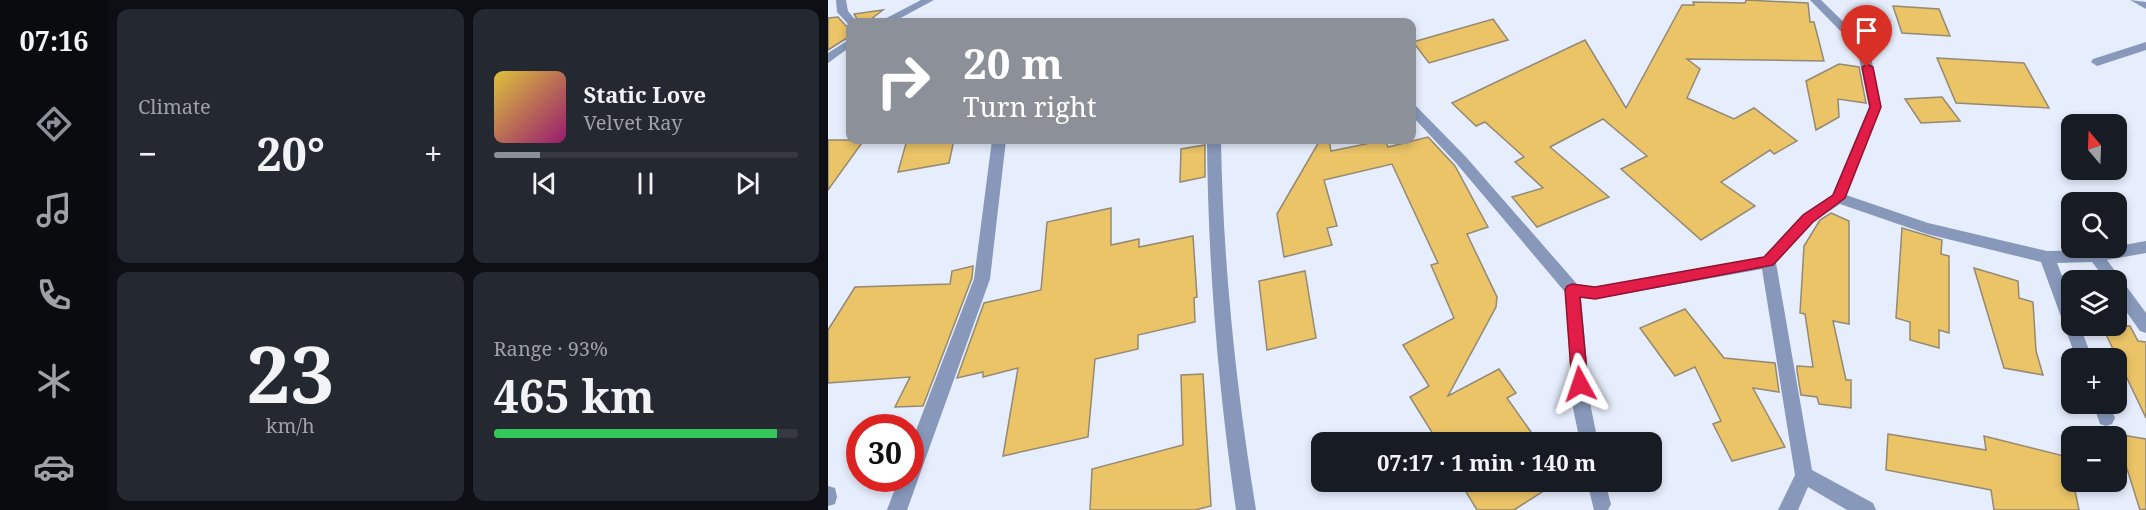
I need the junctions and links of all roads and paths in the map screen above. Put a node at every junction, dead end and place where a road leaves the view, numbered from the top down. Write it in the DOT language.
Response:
graph roads {
  1 [pos="842,0"];
  2 [pos="929,0"];
  3 [pos="1815,0"];
  4 [pos="2135,0"];
  5 [pos="2146,6"];
  6 [pos="848,18"];
  7 [pos="893,18"];
  8 [pos="846,45"];
  9 [pos="2146,46"];
  10 [pos="828,59"];
  11 [pos="2097,62"];
  12 [pos="1416,114"];
  13 [pos="999,144"];
  14 [pos="1214,144"];
  15 [pos="1838,198"];
  16 [pos="2146,247"];
  17 [pos="2127,250"];
  18 [pos="2047,257"];
  19 [pos="2061,257"];
  20 [pos="1768,262"];
  21 [pos="1572,290"];
  22 [pos="2061,295"];
  23 [pos="2127,299"];
  24 [pos="2146,326"];
  25 [pos="1587,432"];
  26 [pos="924,434"];
  27 [pos="1804,475"];
  28 [pos="903,492"];
  29 [pos="1598,492"];
  30 [pos="1600,504"];
  31 [pos="897,510"];
  32 [pos="1246,510"];
  33 [pos="1788,510"];
  34 [pos="1866,510"];
  1 -- 6 [label="street"];
  2 -- 7 [label="street"];
  3 -- 15 [label="street"];
  4 -- 5 [label="street"];
  8 -- 10 [label="street"];
  9 -- 11 [label="street"];
  12 -- 21 [label="street"];
  13 -- 26 [label="street"];
  14 -- 32 [label="street"];
  15 -- 18 [label="street"];
  15 -- 20 [label="street"];
  16 -- 17 [label="street"];
  18 -- 19 [label="street"];
  18 -- 22 [label="street"];
  20 -- 21 [label="street"];
  20 -- 27 [label="street"];
  21 -- 25 [label="street"];
  23 -- 24 [label="street"];
  27 -- 33 [label="street"];
  27 -- 34 [label="street"];
  28 -- 31 [label="street"];
  29 -- 30 [label="street"];
}
